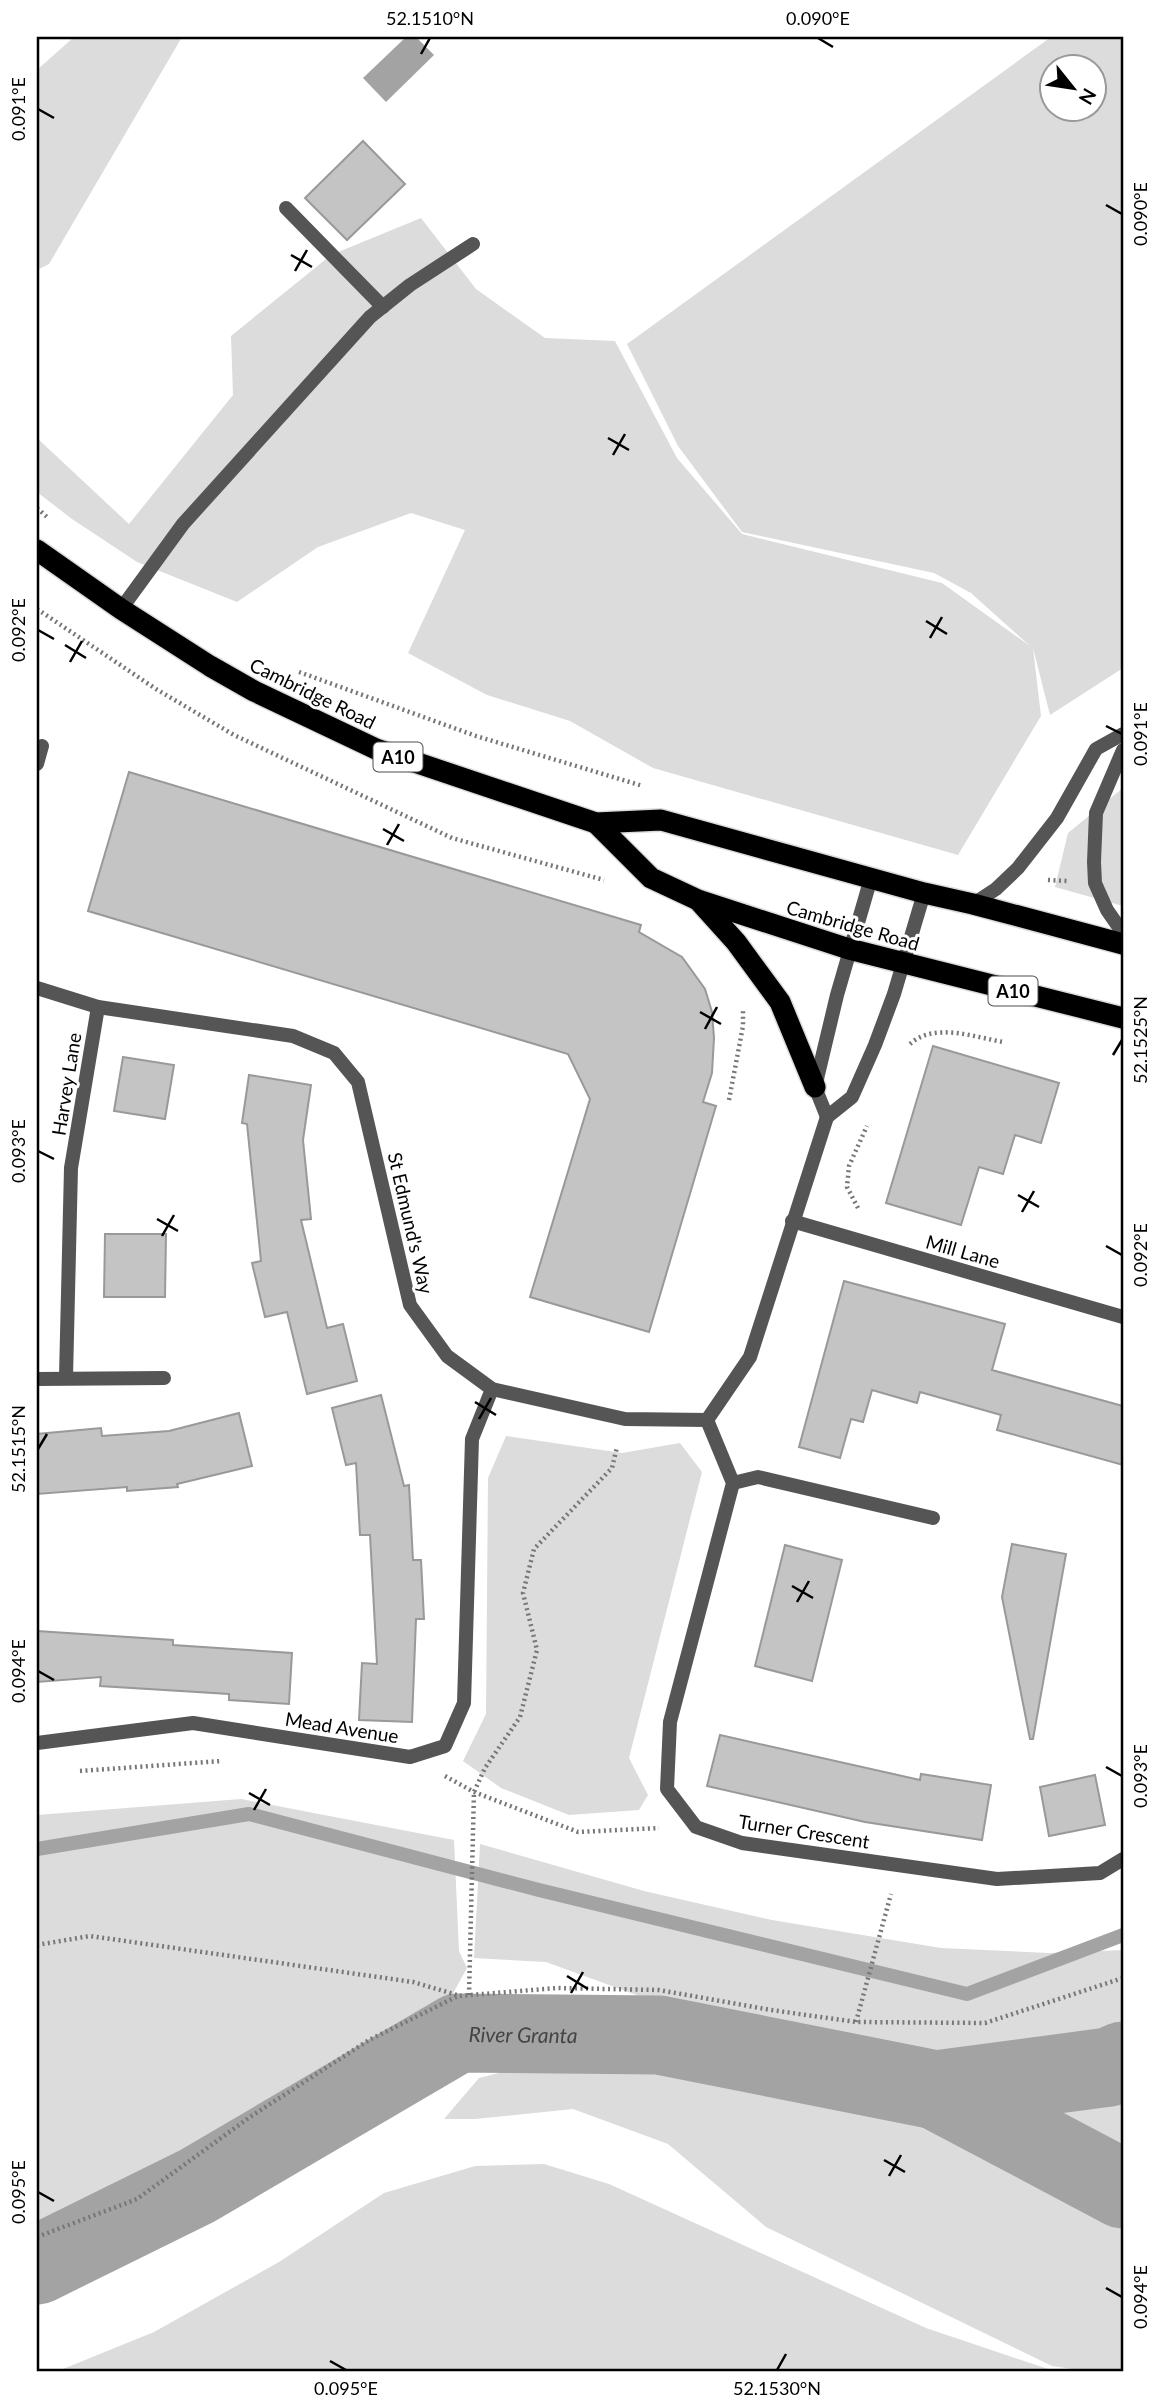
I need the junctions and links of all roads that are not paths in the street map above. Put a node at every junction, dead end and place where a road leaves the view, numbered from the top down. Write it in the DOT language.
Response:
graph roads {
  1 [pos="286,208"];
  2 [pos="473,244"];
  3 [pos="383,307"];
  4 [pos="37,550"];
  5 [pos="121,609"];
  6 [pos="1123,734"];
  7 [pos="42,747"];
  8 [pos="1123,750"];
  9 [pos="37,764"];
  10 [pos="596,823"];
  11 [pos="871,878"];
  12 [pos="924,893"];
  13 [pos="698,900"];
  14 [pos="973,904"];
  15 [pos="1123,933"];
  16 [pos="1123,944"];
  17 [pos="849,949"];
  18 [pos="904,964"];
  19 [pos="37,988"];
  20 [pos="98,1007"];
  21 [pos="1123,1018"];
  22 [pos="815,1087"];
  23 [pos="827,1116"];
  24 [pos="792,1221"];
  25 [pos="1123,1317"];
  26 [pos="66,1377"];
  27 [pos="37,1378"];
  28 [pos="164,1378"];
  29 [pos="492,1389"];
  30 [pos="707,1420"];
  31 [pos="733,1483"];
  32 [pos="933,1518"];
  33 [pos="37,1743"];
  34 [pos="1123,1859"];
  1 -- 3 [label="street"];
  2 -- 3 [label="street"];
  3 -- 5 [label="street"];
  4 -- 5 [label="highway, Cambridge Road / A10"];
  5 -- 10 [label="highway, Cambridge Road / A10"];
  6 -- 14 [label="street"];
  7 -- 9 [label="street"];
  8 -- 15 [label="street"];
  10 -- 11 [label="highway, Cambridge Road / A10"];
  10 -- 13 [label="highway, Cambridge Road / A10"];
  11 -- 12 [label="highway, Cambridge Road / A10"];
  11 -- 17 [label="street"];
  12 -- 14 [label="highway, Cambridge Road / A10"];
  12 -- 18 [label="street"];
  13 -- 17 [label="highway, Cambridge Road / A10"];
  13 -- 22 [label="highway"];
  14 -- 16 [label="highway, Cambridge Road / A10"];
  17 -- 18 [label="highway, Cambridge Road / A10"];
  17 -- 22 [label="street"];
  18 -- 21 [label="highway, Cambridge Road / A10"];
  18 -- 23 [label="street"];
  19 -- 20 [label="street, St Edmund's Way"];
  20 -- 26 [label="street, Harvey Lane"];
  20 -- 29 [label="street, St Edmund's Way"];
  22 -- 23 [label="street"];
  23 -- 24 [label="street"];
  24 -- 25 [label="street, Mill Lane"];
  24 -- 30 [label="street"];
  26 -- 27 [label="street"];
  26 -- 28 [label="street"];
  29 -- 30 [label="street, St Edmund's Way"];
  29 -- 33 [label="street, Mead Avenue"];
  30 -- 31 [label="street"];
  31 -- 32 [label="street"];
  31 -- 34 [label="street, Turner Crescent"];
}
